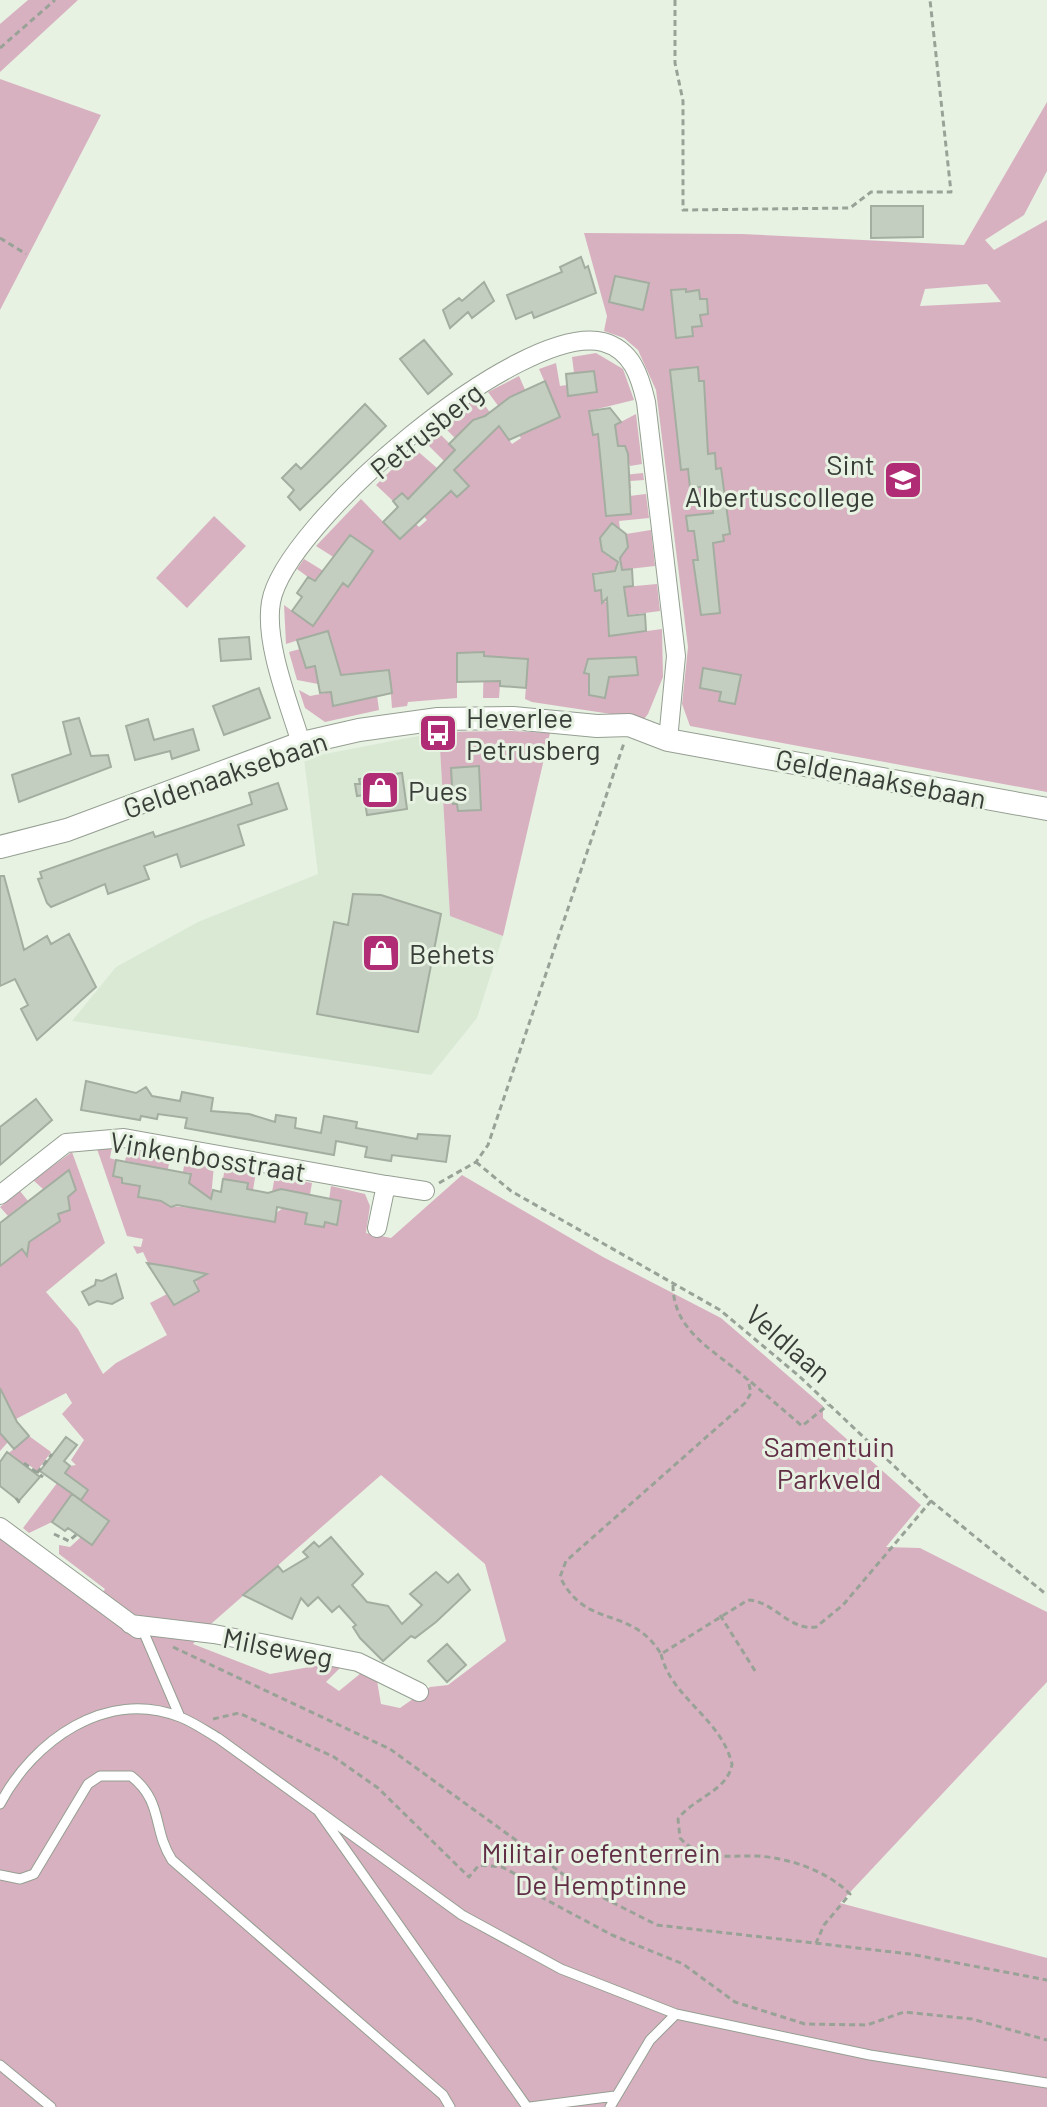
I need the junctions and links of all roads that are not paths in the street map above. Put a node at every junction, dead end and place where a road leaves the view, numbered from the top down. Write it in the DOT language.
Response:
graph roads {
  1 [pos="668,740"];
  2 [pos="301,743"];
  3 [pos="1047,809"];
  4 [pos="0,847"];
  5 [pos="386,1185"];
  6 [pos="425,1191"];
  7 [pos="0,1195"];
  8 [pos="377,1228"];
  9 [pos="0,1527"];
  10 [pos="137,1629"];
  11 [pos="419,1692"];
  12 [pos="180,1717"];
  13 [pos="0,1804"];
  14 [pos="314,1806"];
  15 [pos="0,1875"];
  16 [pos="676,2014"];
  17 [pos="0,2065"];
  18 [pos="1047,2083"];
  19 [pos="615,2096"];
  20 [pos="51,2107"];
  21 [pos="450,2107"];
  22 [pos="529,2107"];
  23 [pos="610,2107"];
  1 -- 2 [label="street, Geldenaaksebaan"];
  1 -- 2 [label="street, Petrusberg"];
  1 -- 3 [label="street, Geldenaaksebaan"];
  2 -- 4 [label="street, Geldenaaksebaan"];
  5 -- 6 [label="street, Vinkenbosstraat"];
  5 -- 7 [label="street, Vinkenbosstraat"];
  5 -- 8 [label="street"];
  9 -- 10 [label="street, Milseweg"];
  10 -- 11 [label="street, Milseweg"];
  10 -- 12 [label="lane"];
  12 -- 13 [label="lane"];
  12 -- 14 [label="lane"];
  14 -- 16 [label="lane"];
  14 -- 22 [label="lane"];
  15 -- 21 [label="lane"];
  16 -- 18 [label="lane"];
  16 -- 19 [label="lane"];
  17 -- 20 [label="lane"];
  19 -- 22 [label="lane"];
  19 -- 23 [label="lane"];
}
